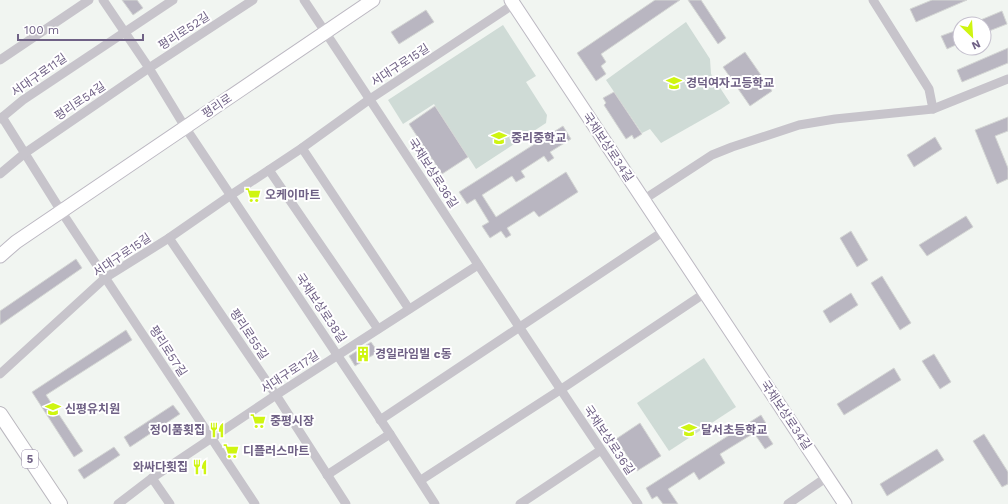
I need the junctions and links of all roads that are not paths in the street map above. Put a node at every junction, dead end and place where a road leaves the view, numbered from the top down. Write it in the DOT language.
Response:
graph roads {
  1 [pos="89,0"];
  2 [pos="103,0"];
  3 [pos="173,0"];
  4 [pos="253,0"];
  5 [pos="304,0"];
  6 [pos="373,0"];
  7 [pos="872,0"];
  8 [pos="512,2"];
  9 [pos="125,32"];
  10 [pos="326,32"];
  11 [pos="0,60"];
  12 [pos="149,68"];
  13 [pos="1008,78"];
  14 [pos="370,99"];
  15 [pos="933,109"];
  16 [pos="1,118"];
  17 [pos="185,127"];
  18 [pos="302,148"];
  19 [pos="25,153"];
  20 [pos="268,170"];
  21 [pos="0,174"];
  22 [pos="231,195"];
  23 [pos="643,200"];
  24 [pos="61,211"];
  25 [pos="664,231"];
  26 [pos="169,238"];
  27 [pos="0,256"];
  28 [pos="478,265"];
  29 [pos="105,278"];
  30 [pos="705,293"];
  31 [pos="408,310"];
  32 [pos="519,328"];
  33 [pos="378,329"];
  34 [pos="338,355"];
  35 [pos="0,374"];
  36 [pos="560,390"];
  37 [pos="276,395"];
  38 [pos="0,414"];
  39 [pos="380,420"];
  40 [pos="390,434"];
  41 [pos="211,438"];
  42 [pos="601,450"];
  43 [pos="328,475"];
  44 [pos="827,477"];
  45 [pos="152,478"];
  46 [pos="421,480"];
  47 [pos="60,504"];
  48 [pos="118,504"];
  49 [pos="170,504"];
  50 [pos="255,504"];
  51 [pos="346,504"];
  52 [pos="435,504"];
  53 [pos="520,504"];
  54 [pos="638,504"];
  55 [pos="788,504"];
  56 [pos="845,504"];
  1 -- 11 [label="street"];
  2 -- 9 [label="street"];
  3 -- 9 [label="street, 서대구로11길"];
  4 -- 12 [label="street, 평리로52길"];
  5 -- 10 [label="street"];
  6 -- 10 [label="main road, 평리로"];
  7 -- 15 [label="street"];
  8 -- 14 [label="street, 서대구로15길"];
  8 -- 23 [label="main road, 국채보상로34길"];
  9 -- 12 [label="street"];
  9 -- 16 [label="street, 서대구로11길"];
  10 -- 14 [label="street, 국채보상로36길"];
  10 -- 17 [label="main road, 평리로"];
  12 -- 17 [label="street"];
  12 -- 19 [label="street, 평리로54길"];
  13 -- 15 [label="street"];
  14 -- 18 [label="street, 서대구로15길"];
  14 -- 28 [label="street, 국채보상로36길"];
  15 -- 23 [label="street"];
  16 -- 19 [label="street"];
  17 -- 22 [label="street, 국채보상로38길"];
  17 -- 24 [label="main road, 평리로"];
  18 -- 20 [label="street, 서대구로15길"];
  18 -- 31 [label="street"];
  19 -- 21 [label="street, 평리로54길"];
  19 -- 24 [label="street"];
  20 -- 22 [label="street, 서대구로15길"];
  20 -- 33 [label="street"];
  22 -- 26 [label="street, 서대구로15길"];
  22 -- 34 [label="street, 국채보상로38길"];
  23 -- 25 [label="main road, 국채보상로34길"];
  24 -- 27 [label="main road, 평리로"];
  24 -- 29 [label="street, 평리로57길"];
  25 -- 30 [label="main road, 국채보상로34길"];
  25 -- 32 [label="street"];
  26 -- 29 [label="street, 서대구로15길"];
  26 -- 37 [label="street, 평리로55길"];
  28 -- 31 [label="street, 서대구로17길"];
  28 -- 32 [label="street, 국채보상로36길"];
  29 -- 35 [label="street, 서대구로15길"];
  29 -- 41 [label="street, 평리로57길"];
  30 -- 36 [label="street"];
  30 -- 44 [label="main road, 국채보상로34길"];
  31 -- 33 [label="street, 서대구로17길"];
  32 -- 36 [label="street, 국채보상로36길"];
  32 -- 39 [label="street"];
  33 -- 34 [label="street, 서대구로17길"];
  34 -- 37 [label="street, 서대구로17길"];
  34 -- 39 [label="street, 국채보상로38길"];
  36 -- 42 [label="street, 국채보상로36길"];
  36 -- 46 [label="street"];
  37 -- 41 [label="street, 서대구로17길"];
  37 -- 43 [label="street, 평리로55길"];
  38 -- 47 [label="main road, 5"];
  39 -- 40 [label="street, 국채보상로38길"];
  40 -- 43 [label="street"];
  40 -- 46 [label="street, 국채보상로38길"];
  41 -- 45 [label="street, 서대구로17길"];
  41 -- 50 [label="street, 평리로57길"];
  42 -- 53 [label="street"];
  42 -- 54 [label="street, 국채보상로36길"];
  43 -- 51 [label="street, 평리로55길"];
  44 -- 55 [label="street"];
  44 -- 56 [label="main road, 국채보상로34길"];
  45 -- 48 [label="street, 서대구로17길"];
  45 -- 49 [label="street"];
  46 -- 52 [label="street, 국채보상로38길"];
}
